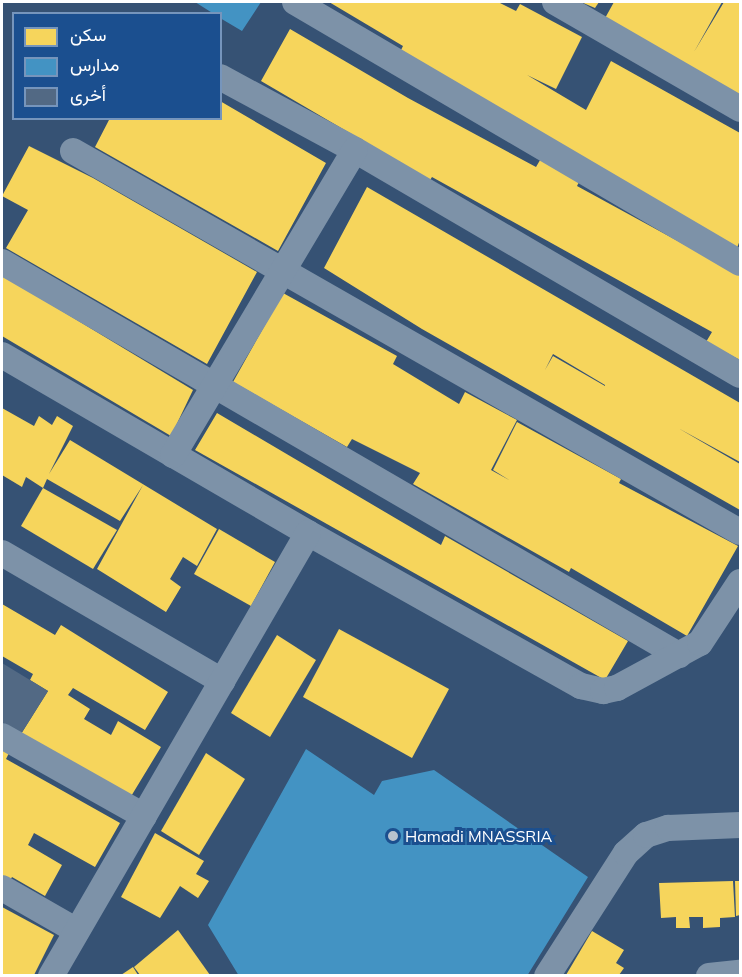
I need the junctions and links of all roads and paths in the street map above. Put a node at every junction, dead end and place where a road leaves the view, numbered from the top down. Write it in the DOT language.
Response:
graph roads {
  1 [pos="295,2"];
  2 [pos="555,2"];
  3 [pos="222,78"];
  4 [pos="741,108"];
  5 [pos="355,150"];
  6 [pos="73,151"];
  7 [pos="2,262"];
  8 [pos="741,263"];
  9 [pos="283,270"];
  10 [pos="2,355"];
  11 [pos="741,375"];
  12 [pos="214,385"];
  13 [pos="173,455"];
  14 [pos="741,532"];
  15 [pos="308,533"];
  16 [pos="2,553"];
  17 [pos="741,582"];
  18 [pos="679,655"];
  19 [pos="222,681"];
  20 [pos="2,736"];
  21 [pos="144,816"];
  22 [pos="741,825"];
  23 [pos="2,888"];
  24 [pos="77,931"];
  25 [pos="741,973"];
  26 [pos="51,975"];
  27 [pos="547,975"];
  28 [pos="709,975"];
  1 -- 8 [label="street"];
  2 -- 4 [label="street"];
  3 -- 5 [label="street"];
  5 -- 9 [label="street"];
  5 -- 11 [label="street"];
  6 -- 9 [label="street"];
  7 -- 12 [label="street"];
  9 -- 12 [label="street"];
  9 -- 14 [label="street"];
  10 -- 13 [label="street"];
  12 -- 13 [label="street"];
  12 -- 18 [label="street"];
  13 -- 15 [label="street"];
  15 -- 18 [label="street"];
  15 -- 19 [label="street"];
  16 -- 19 [label="street"];
  17 -- 18 [label="street"];
  19 -- 21 [label="street"];
  20 -- 21 [label="street"];
  21 -- 24 [label="street"];
  22 -- 27 [label="street"];
  23 -- 24 [label="street"];
  24 -- 26 [label="street"];
  25 -- 28 [label="street"];
}
